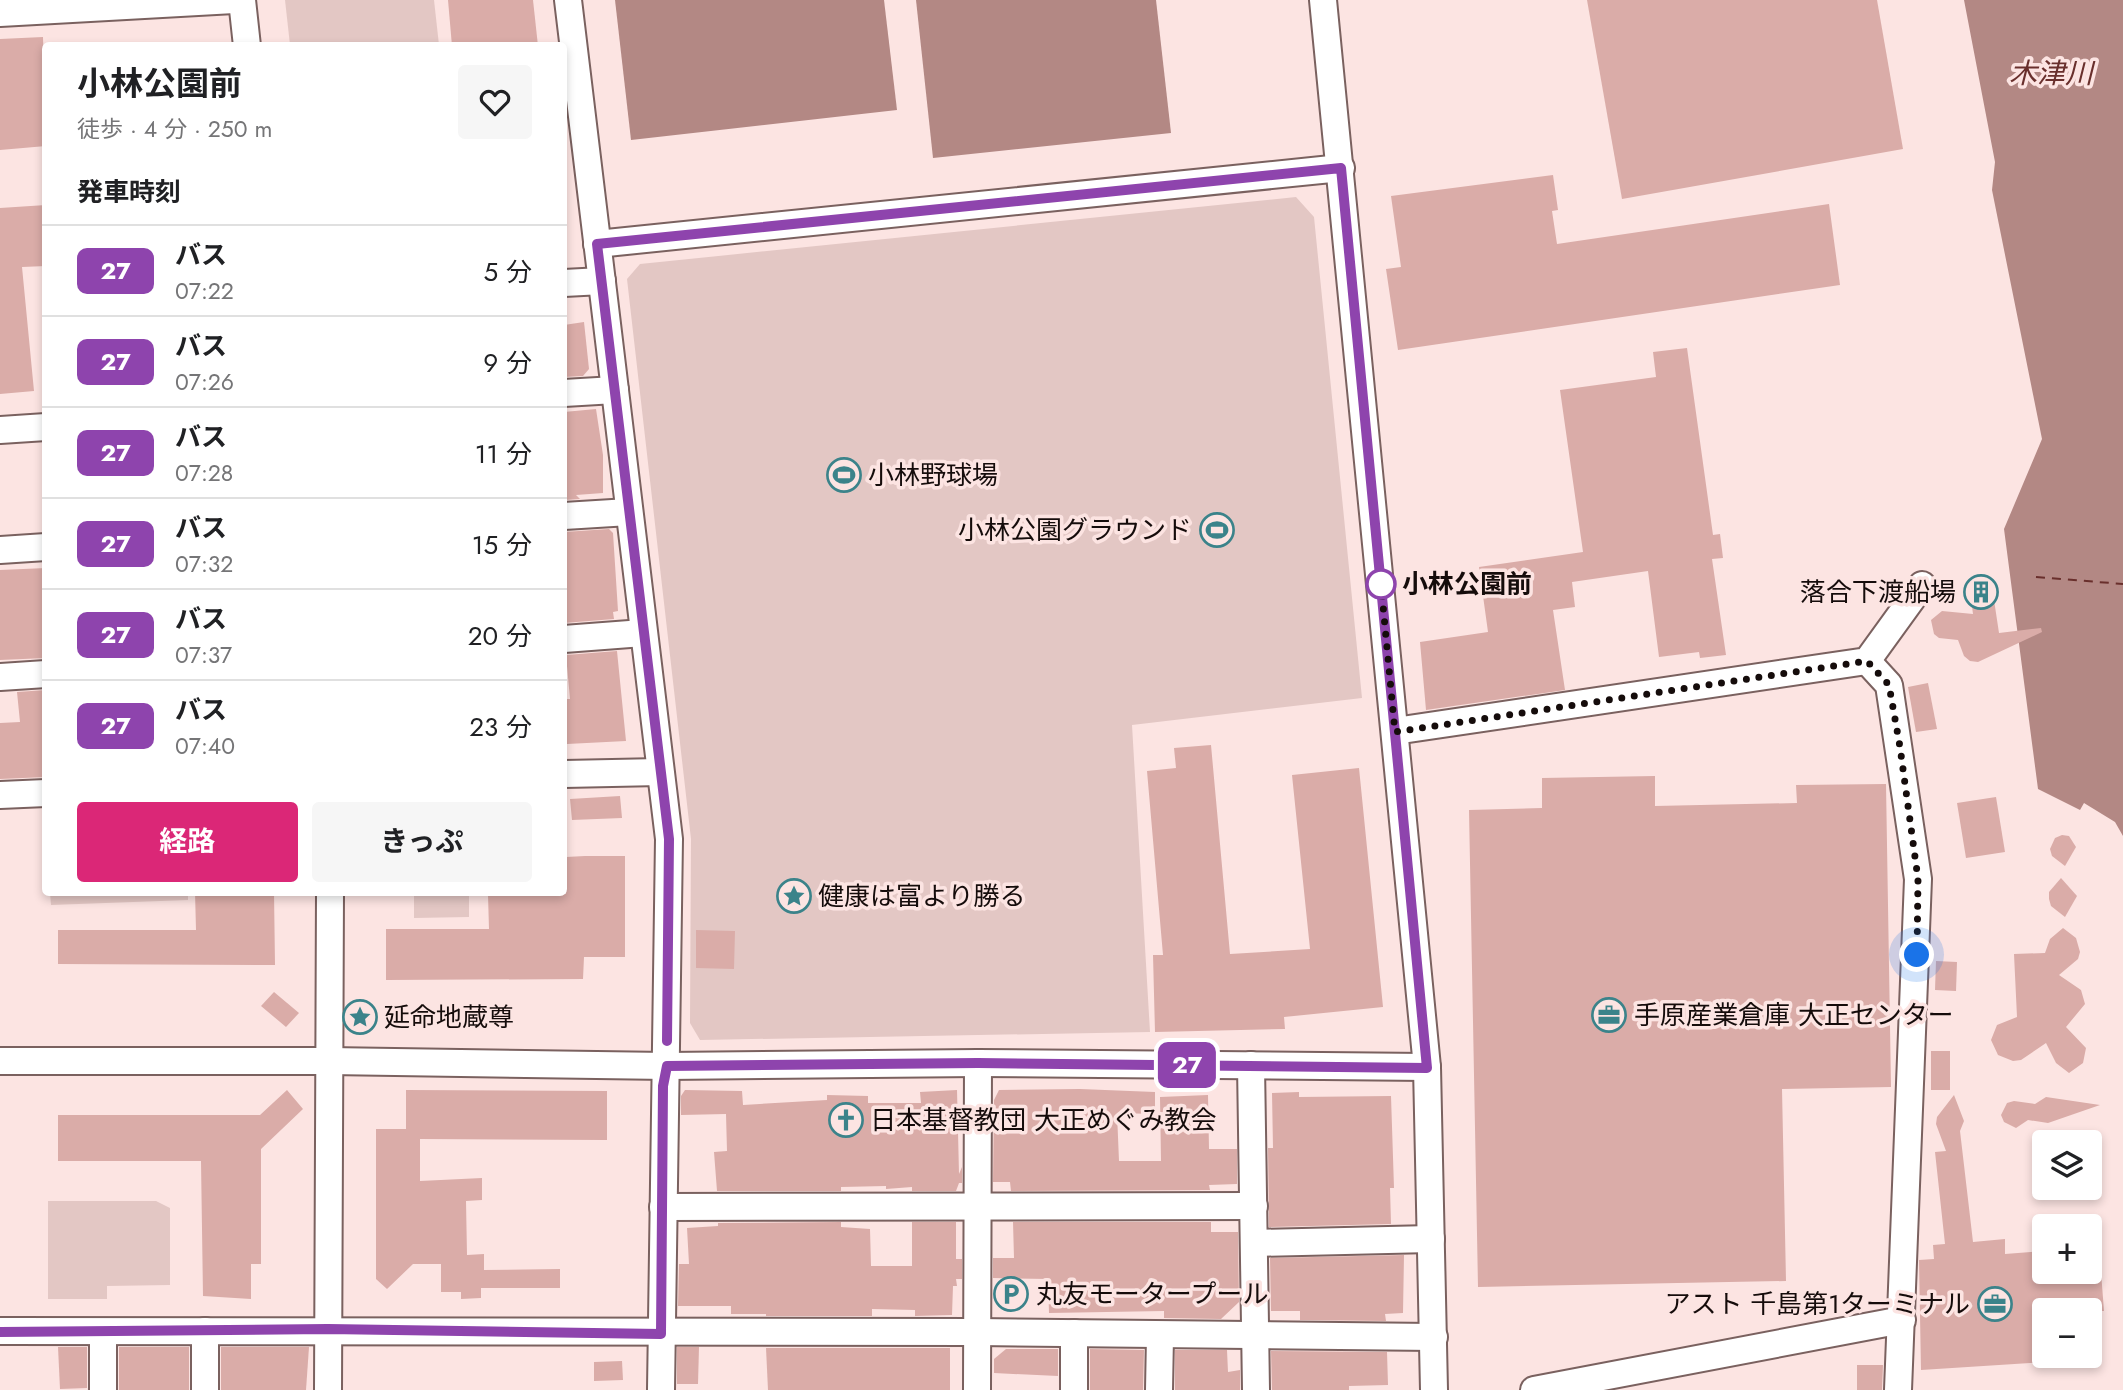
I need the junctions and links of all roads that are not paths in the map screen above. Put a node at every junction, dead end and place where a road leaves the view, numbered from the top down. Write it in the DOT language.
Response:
graph roads {
  1 [pos="234,0"];
  2 [pos="242,0"];
  3 [pos="568,0"];
  4 [pos="1323,0"];
  5 [pos="0,13"];
  6 [pos="247,42"];
  7 [pos="576,166"];
  8 [pos="1341,168"];
  9 [pos="597,244"];
  10 [pos="602,281"];
  11 [pos="567,283"];
  12 [pos="615,390"];
  13 [pos="567,393"];
  14 [pos="42,427"];
  15 [pos="0,429"];
  16 [pos="629,512"];
  17 [pos="567,516"];
  18 [pos="42,547"];
  19 [pos="0,550"];
  20 [pos="1922,585"];
  21 [pos="643,634"];
  22 [pos="567,639"];
  23 [pos="1867,661"];
  24 [pos="42,674"];
  25 [pos="0,677"];
  26 [pos="1395,732"];
  27 [pos="660,772"];
  28 [pos="567,774"];
  29 [pos="42,793"];
  30 [pos="0,795"];
  31 [pos="330,896"];
  32 [pos="0,1061"];
  33 [pos="329,1061"];
  34 [pos="978,1063"];
  35 [pos="1251,1065"];
  36 [pos="667,1066"];
  37 [pos="1427,1068"];
  38 [pos="977,1204"];
  39 [pos="1254,1206"];
  40 [pos="663,1207"];
  41 [pos="1431,1239"];
  42 [pos="1254,1242"];
  43 [pos="1902,1320"];
  44 [pos="328,1329"];
  45 [pos="205,1331"];
  46 [pos="0,1332"];
  47 [pos="103,1332"];
  48 [pos="978,1332"];
  49 [pos="1074,1333"];
  50 [pos="661,1334"];
  51 [pos="1160,1336"];
  52 [pos="1255,1337"];
  53 [pos="1434,1337"];
  54 [pos="103,1390"];
  55 [pos="205,1390"];
  56 [pos="328,1390"];
  57 [pos="661,1390"];
  58 [pos="977,1390"];
  59 [pos="1074,1390"];
  60 [pos="1159,1390"];
  61 [pos="1255,1390"];
  62 [pos="1434,1390"];
  63 [pos="1534,1390"];
  64 [pos="1898,1390"];
  1 -- 5 [label="street"];
  2 -- 6 [label="street"];
  3 -- 7 [label="street"];
  4 -- 8 [label="street"];
  7 -- 9 [label="street"];
  8 -- 9 [label="street"];
  8 -- 26 [label="street"];
  9 -- 10 [label="street"];
  10 -- 11 [label="street"];
  10 -- 12 [label="street"];
  12 -- 13 [label="street"];
  12 -- 16 [label="street"];
  14 -- 15 [label="street"];
  16 -- 17 [label="street"];
  16 -- 21 [label="street"];
  18 -- 19 [label="street"];
  20 -- 23 [label="street"];
  21 -- 22 [label="street"];
  21 -- 27 [label="street"];
  23 -- 26 [label="street"];
  23 -- 43 [label="street"];
  24 -- 25 [label="street"];
  26 -- 37 [label="street"];
  27 -- 28 [label="street"];
  27 -- 36 [label="street"];
  29 -- 30 [label="street"];
  31 -- 33 [label="street"];
  32 -- 33 [label="street"];
  33 -- 36 [label="street"];
  33 -- 44 [label="street"];
  34 -- 35 [label="street"];
  34 -- 36 [label="street"];
  34 -- 38 [label="street"];
  35 -- 37 [label="street"];
  35 -- 39 [label="street"];
  36 -- 40 [label="street"];
  37 -- 41 [label="street"];
  38 -- 39 [label="street"];
  38 -- 40 [label="street"];
  38 -- 48 [label="street"];
  39 -- 42 [label="street"];
  40 -- 50 [label="street"];
  41 -- 42 [label="street"];
  41 -- 53 [label="street"];
  42 -- 52 [label="street"];
  43 -- 63 [label="street"];
  43 -- 64 [label="street"];
  44 -- 45 [label="street"];
  44 -- 50 [label="street"];
  44 -- 56 [label="street"];
  45 -- 47 [label="street"];
  45 -- 55 [label="street"];
  46 -- 47 [label="street"];
  47 -- 54 [label="street"];
  48 -- 49 [label="street"];
  48 -- 50 [label="street"];
  48 -- 58 [label="street"];
  49 -- 51 [label="street"];
  49 -- 59 [label="street"];
  50 -- 57 [label="street"];
  51 -- 52 [label="street"];
  51 -- 60 [label="street"];
  52 -- 53 [label="street"];
  52 -- 61 [label="street"];
  53 -- 62 [label="street"];
}
